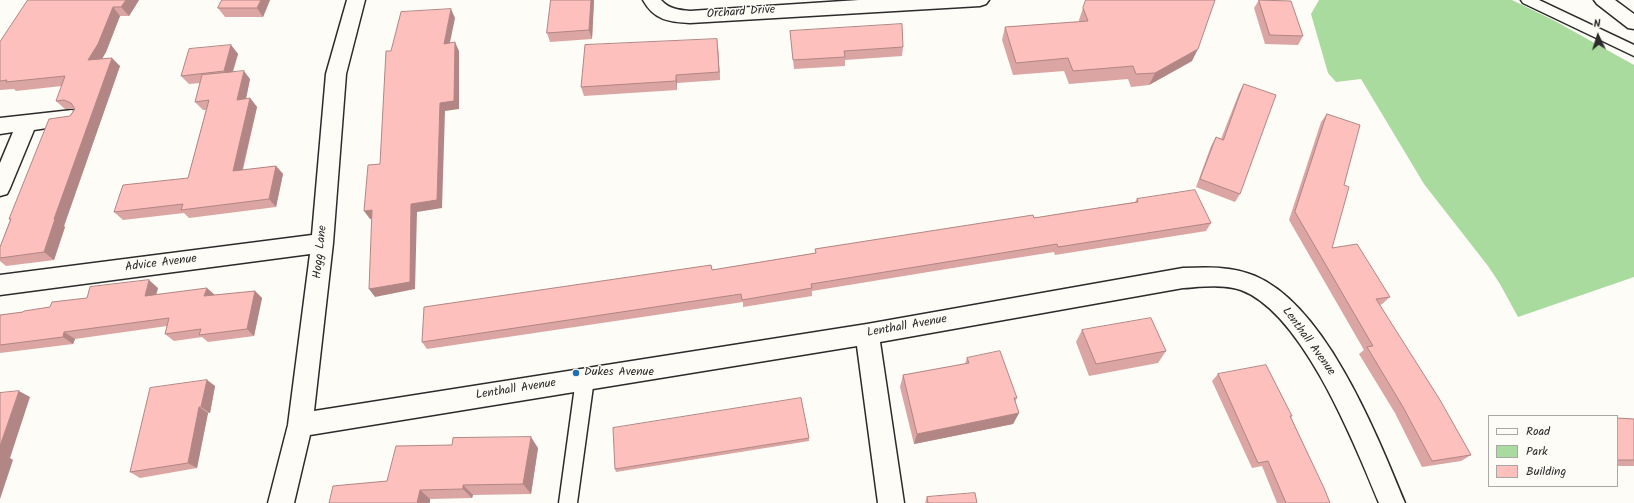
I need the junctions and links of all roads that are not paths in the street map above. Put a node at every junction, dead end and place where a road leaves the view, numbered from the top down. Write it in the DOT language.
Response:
graph roads {
  1 [pos="356,0"];
  2 [pos="652,0"];
  3 [pos="980,0"];
  4 [pos="1528,0"];
  5 [pos="1603,0"];
  6 [pos="1634,23"];
  7 [pos="1634,51"];
  8 [pos="72,118"];
  9 [pos="26,124"];
  10 [pos="0,126"];
  11 [pos="0,188"];
  12 [pos="322,243"];
  13 [pos="0,285"];
  14 [pos="867,334"];
  15 [pos="584,379"];
  16 [pos="300,425"];
  17 [pos="281,503"];
  18 [pos="568,503"];
  19 [pos="891,503"];
  20 [pos="1392,503"];
  1 -- 12 [label="street, Hogg Lane"];
  2 -- 3 [label="street, Orchard Drive"];
  4 -- 7 [label="lane"];
  5 -- 6 [label="street"];
  8 -- 9 [label="street"];
  9 -- 10 [label="street"];
  9 -- 11 [label="street"];
  12 -- 13 [label="street, Advice Avenue"];
  12 -- 16 [label="street, Hogg Lane"];
  14 -- 15 [label="street, Lenthall Avenue"];
  14 -- 19 [label="street"];
  14 -- 20 [label="street, Lenthall Avenue"];
  15 -- 16 [label="street, Lenthall Avenue"];
  15 -- 18 [label="lane"];
  16 -- 17 [label="street, Hogg Lane"];
}
